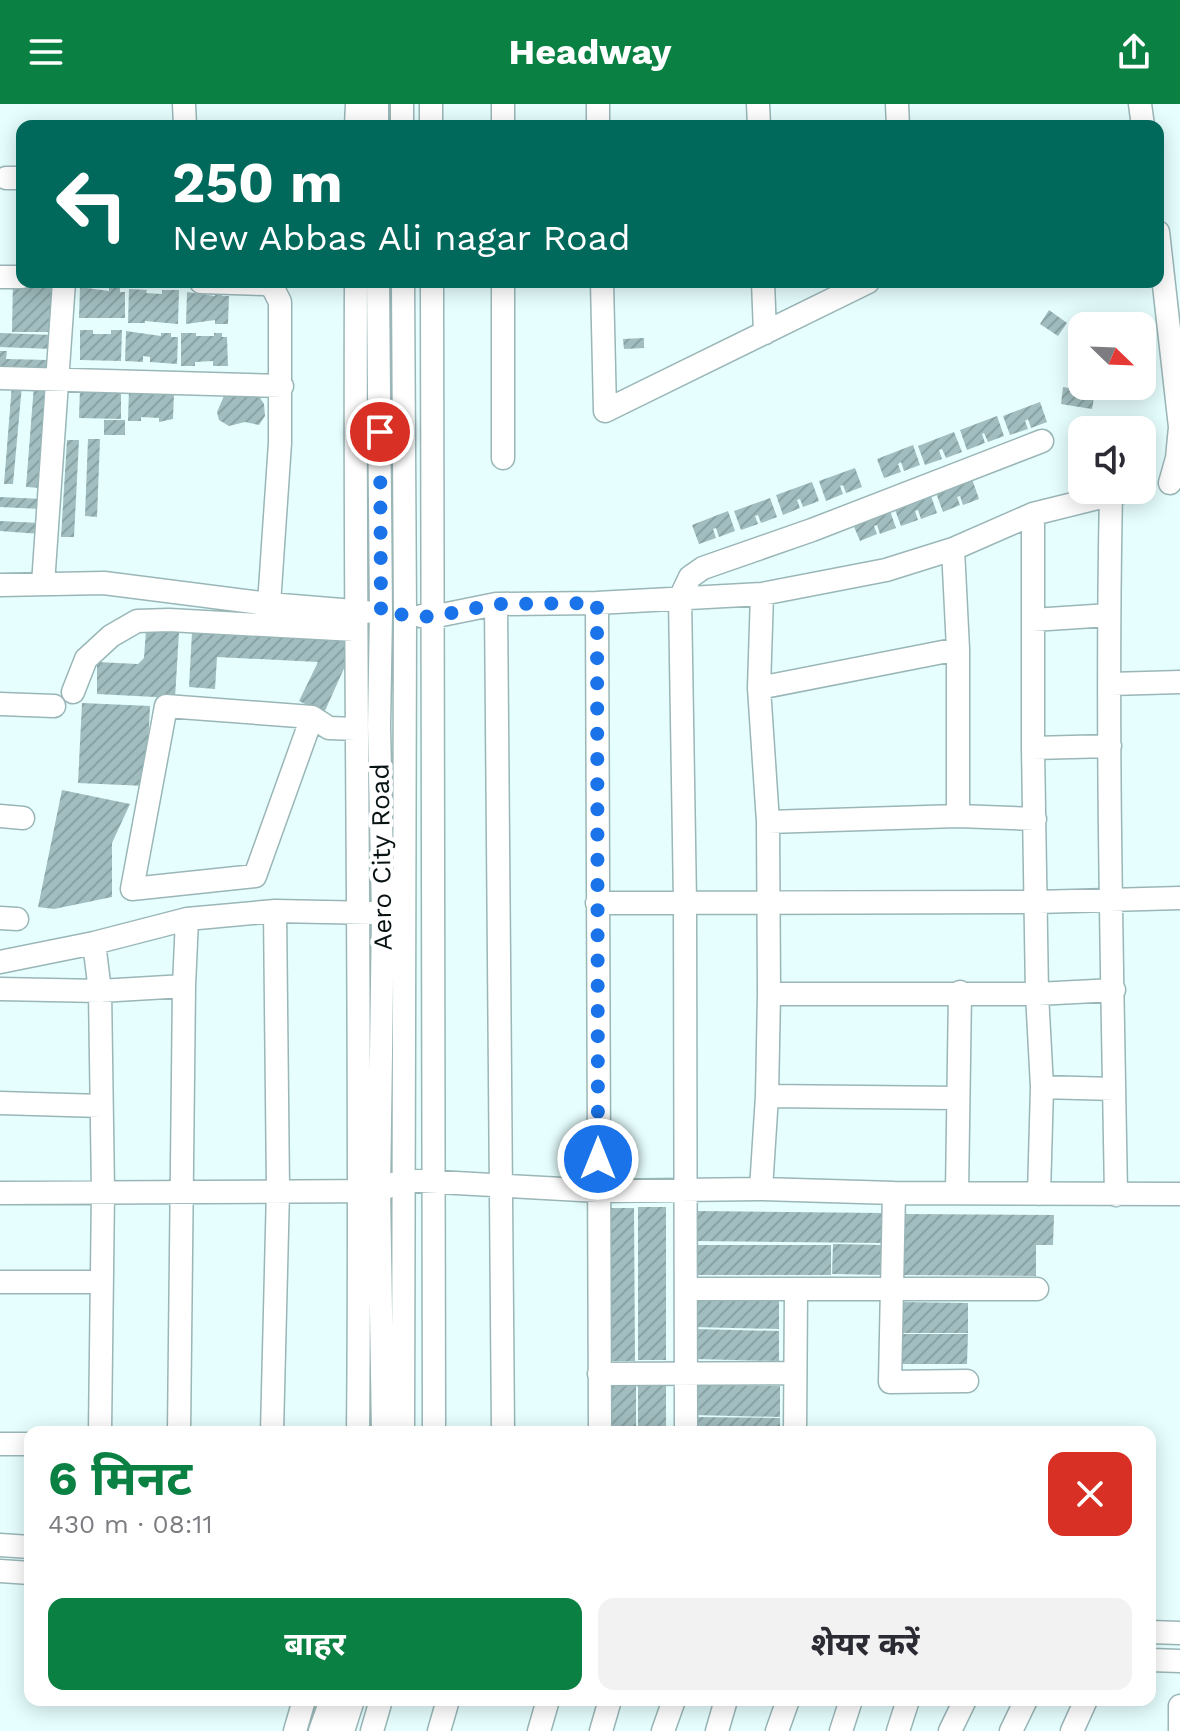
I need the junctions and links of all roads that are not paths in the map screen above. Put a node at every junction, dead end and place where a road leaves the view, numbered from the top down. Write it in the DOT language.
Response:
graph roads {
  1 [pos="1171,254"];
  2 [pos="64,288"];
  3 [pos="273,288"];
  4 [pos="356,288"];
  5 [pos="378,288"];
  6 [pos="403,288"];
  7 [pos="432,288"];
  8 [pos="503,288"];
  9 [pos="602,288"];
  10 [pos="763,288"];
  11 [pos="856,288"];
  12 [pos="765,333"];
  13 [pos="0,378"];
  14 [pos="58,378"];
  15 [pos="282,386"];
  16 [pos="1180,421"];
  17 [pos="1042,441"];
  18 [pos="503,458"];
  19 [pos="1175,484"];
  20 [pos="1073,504"];
  21 [pos="1120,504"];
  22 [pos="1033,514"];
  23 [pos="953,549"];
  24 [pos="43,584"];
  25 [pos="0,585"];
  26 [pos="762,594"];
  27 [pos="680,598"];
  28 [pos="597,603"];
  29 [pos="269,604"];
  30 [pos="496,604"];
  31 [pos="381,613"];
  32 [pos="405,615"];
  33 [pos="1109,615"];
  34 [pos="432,617"];
  35 [pos="355,620"];
  36 [pos="1033,620"];
  37 [pos="958,649"];
  38 [pos="1180,682"];
  39 [pos="1111,684"];
  40 [pos="759,688"];
  41 [pos="73,692"];
  42 [pos="0,704"];
  43 [pos="54,706"];
  44 [pos="312,717"];
  45 [pos="356,729"];
  46 [pos="1110,746"];
  47 [pos="1033,748"];
  48 [pos="0,816"];
  49 [pos="958,816"];
  50 [pos="23,818"];
  51 [pos="1035,819"];
  52 [pos="768,822"];
  53 [pos="1180,898"];
  54 [pos="1110,899"];
  55 [pos="685,902"];
  56 [pos="1037,902"];
  57 [pos="597,903"];
  58 [pos="766,904"];
  59 [pos="275,911"];
  60 [pos="372,913"];
  61 [pos="187,919"];
  62 [pos="94,943"];
  63 [pos="0,962"];
  64 [pos="184,986"];
  65 [pos="0,989"];
  66 [pos="1114,990"];
  67 [pos="100,991"];
  68 [pos="960,992"];
  69 [pos="769,994"];
  70 [pos="1037,994"];
  71 [pos="1042,1087"];
  72 [pos="1114,1089"];
  73 [pos="767,1096"];
  74 [pos="956,1098"];
  75 [pos="0,1103"];
  76 [pos="101,1106"];
  77 [pos="435,1182"];
  78 [pos="499,1184"];
  79 [pos="402,1189"];
  80 [pos="761,1189"];
  81 [pos="278,1190"];
  82 [pos="686,1190"];
  83 [pos="103,1191"];
  84 [pos="181,1191"];
  85 [pos="370,1191"];
  86 [pos="599,1191"];
  87 [pos="0,1193"];
  88 [pos="894,1193"];
  89 [pos="957,1193"];
  90 [pos="1039,1194"];
  91 [pos="1180,1194"];
  92 [pos="1116,1195"];
  93 [pos="0,1282"];
  94 [pos="101,1282"];
  95 [pos="686,1289"];
  96 [pos="796,1289"];
  97 [pos="893,1289"];
  98 [pos="1037,1289"];
  99 [pos="795,1373"];
  100 [pos="599,1374"];
  101 [pos="685,1374"];
  102 [pos="967,1381"];
  103 [pos="100,1426"];
  104 [pos="179,1426"];
  105 [pos="272,1426"];
  106 [pos="358,1426"];
  107 [pos="383,1426"];
  108 [pos="403,1426"];
  109 [pos="434,1426"];
  110 [pos="503,1426"];
  111 [pos="600,1426"];
  112 [pos="686,1426"];
  113 [pos="795,1426"];
  114 [pos="0,1444"];
  115 [pos="24,1444"];
  116 [pos="0,1545"];
  117 [pos="24,1547"];
  118 [pos="0,1571"];
  119 [pos="24,1573"];
  120 [pos="1156,1632"];
  121 [pos="1180,1633"];
  122 [pos="1156,1660"];
  123 [pos="1180,1661"];
  124 [pos="302,1706"];
  125 [pos="329,1706"];
  126 [pos="351,1706"];
  127 [pos="379,1706"];
  128 [pos="446,1706"];
  129 [pos="546,1706"];
  130 [pos="608,1706"];
  131 [pos="672,1706"];
  132 [pos="724,1706"];
  133 [pos="786,1706"];
  134 [pos="849,1706"];
  135 [pos="906,1706"];
  136 [pos="962,1706"];
  137 [pos="1023,1706"];
  138 [pos="1083,1706"];
  139 [pos="1180,1706"];
  140 [pos="295,1731"];
  141 [pos="320,1731"];
  142 [pos="343,1731"];
  143 [pos="372,1731"];
  144 [pos="439,1731"];
  145 [pos="539,1731"];
  146 [pos="601,1731"];
  147 [pos="663,1731"];
  148 [pos="717,1731"];
  149 [pos="777,1731"];
  150 [pos="841,1731"];
  151 [pos="898,1731"];
  152 [pos="950,1731"];
  153 [pos="1011,1731"];
  154 [pos="1072,1731"];
  155 [pos="1180,1731"];
  1 -- 16 [label="street"];
  2 -- 14 [label="street"];
  3 -- 15 [label="street"];
  4 -- 35 [label="street"];
  5 -- 31 [label="street, Aero City Road"];
  6 -- 32 [label="street, Aero City Road"];
  7 -- 34 [label="street"];
  8 -- 18 [label="street"];
  9 -- 12 [label="street"];
  10 -- 12 [label="street"];
  11 -- 12 [label="street"];
  13 -- 14 [label="street"];
  14 -- 15 [label="street"];
  14 -- 24 [label="street"];
  15 -- 29 [label="street"];
  16 -- 19 [label="street"];
  17 -- 27 [label="street"];
  20 -- 22 [label="street"];
  21 -- 33 [label="street"];
  22 -- 23 [label="street"];
  22 -- 36 [label="street"];
  23 -- 26 [label="street"];
  23 -- 37 [label="street"];
  24 -- 25 [label="street"];
  24 -- 29 [label="street"];
  26 -- 27 [label="street"];
  26 -- 40 [label="street"];
  27 -- 28 [label="street"];
  27 -- 55 [label="street"];
  28 -- 30 [label="street"];
  28 -- 57 [label="street"];
  29 -- 35 [label="street"];
  30 -- 34 [label="street"];
  30 -- 78 [label="street"];
  31 -- 32 [label="street"];
  31 -- 35 [label="street"];
  31 -- 60 [label="street, Aero City Road"];
  32 -- 34 [label="street"];
  32 -- 79 [label="street, Aero City Road"];
  33 -- 36 [label="street"];
  33 -- 39 [label="street"];
  34 -- 77 [label="street"];
  35 -- 41 [label="street"];
  35 -- 45 [label="street"];
  36 -- 47 [label="street"];
  37 -- 40 [label="street"];
  37 -- 49 [label="street"];
  38 -- 39 [label="street"];
  39 -- 46 [label="street"];
  40 -- 52 [label="street"];
  42 -- 43 [label="street"];
  44 -- 44 [label="street"];
  44 -- 45 [label="street"];
  45 -- 60 [label="street"];
  46 -- 47 [label="street"];
  46 -- 54 [label="street"];
  47 -- 51 [label="street"];
  48 -- 50 [label="street"];
  49 -- 51 [label="street"];
  49 -- 52 [label="street"];
  51 -- 56 [label="street"];
  52 -- 58 [label="street"];
  53 -- 54 [label="street"];
  54 -- 56 [label="street"];
  54 -- 66 [label="street"];
  55 -- 57 [label="street"];
  55 -- 58 [label="street"];
  55 -- 82 [label="street"];
  56 -- 58 [label="street"];
  56 -- 70 [label="street"];
  57 -- 86 [label="street"];
  58 -- 69 [label="street"];
  59 -- 60 [label="street"];
  59 -- 61 [label="street"];
  59 -- 81 [label="street"];
  60 -- 85 [label="street, Aero City Road"];
  61 -- 62 [label="street"];
  61 -- 64 [label="street"];
  62 -- 63 [label="street"];
  62 -- 67 [label="street"];
  64 -- 67 [label="street"];
  64 -- 84 [label="street"];
  65 -- 67 [label="street"];
  66 -- 70 [label="street"];
  66 -- 72 [label="street"];
  67 -- 76 [label="street"];
  68 -- 69 [label="street"];
  68 -- 70 [label="street"];
  68 -- 74 [label="street"];
  69 -- 73 [label="street"];
  70 -- 71 [label="street"];
  71 -- 72 [label="street"];
  71 -- 90 [label="street"];
  72 -- 92 [label="street"];
  73 -- 74 [label="street"];
  73 -- 80 [label="street"];
  74 -- 89 [label="street"];
  75 -- 76 [label="street"];
  76 -- 83 [label="street"];
  77 -- 78 [label="street"];
  77 -- 79 [label="street"];
  77 -- 109 [label="street"];
  78 -- 86 [label="street"];
  78 -- 110 [label="street"];
  79 -- 85 [label="street"];
  79 -- 108 [label="street, Aero City Road"];
  80 -- 82 [label="street"];
  80 -- 88 [label="street"];
  81 -- 84 [label="street"];
  81 -- 85 [label="street"];
  81 -- 105 [label="street"];
  82 -- 86 [label="street"];
  82 -- 95 [label="street"];
  83 -- 84 [label="street"];
  83 -- 87 [label="street"];
  83 -- 94 [label="street"];
  84 -- 104 [label="street"];
  85 -- 106 [label="street"];
  85 -- 107 [label="street, Aero City Road"];
  86 -- 100 [label="street"];
  88 -- 89 [label="street"];
  88 -- 97 [label="street"];
  89 -- 90 [label="street"];
  90 -- 92 [label="street"];
  91 -- 92 [label="street"];
  93 -- 94 [label="street"];
  94 -- 103 [label="street"];
  95 -- 96 [label="street"];
  95 -- 101 [label="street"];
  96 -- 97 [label="street"];
  96 -- 99 [label="street"];
  97 -- 98 [label="street"];
  97 -- 102 [label="street"];
  99 -- 101 [label="street"];
  99 -- 113 [label="street"];
  100 -- 101 [label="street"];
  100 -- 111 [label="street"];
  101 -- 112 [label="street"];
  114 -- 115 [label="street"];
  116 -- 117 [label="street"];
  118 -- 119 [label="street"];
  120 -- 121 [label="street"];
  122 -- 123 [label="street"];
  124 -- 140 [label="street"];
  125 -- 141 [label="street"];
  126 -- 142 [label="street"];
  127 -- 143 [label="street"];
  128 -- 144 [label="street"];
  129 -- 145 [label="street"];
  130 -- 146 [label="street"];
  131 -- 147 [label="street"];
  132 -- 148 [label="street"];
  133 -- 149 [label="street"];
  134 -- 150 [label="street"];
  135 -- 151 [label="street"];
  136 -- 152 [label="street"];
  137 -- 153 [label="street"];
  138 -- 154 [label="street"];
  139 -- 155 [label="street"];
}
